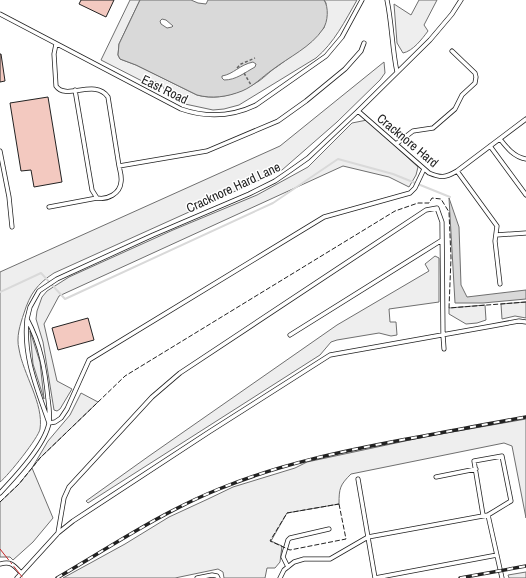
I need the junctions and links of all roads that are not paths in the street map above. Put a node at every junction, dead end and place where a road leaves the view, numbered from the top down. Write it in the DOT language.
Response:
graph roads {
  1 [pos="362,0"];
  2 [pos="387,0"];
  3 [pos="461,0"];
  4 [pos="0,14"];
  5 [pos="364,43"];
  6 [pos="56,44"];
  7 [pos="452,51"];
  8 [pos="397,72"];
  9 [pos="76,90"];
  10 [pos="358,111"];
  11 [pos="526,119"];
  12 [pos="500,139"];
  13 [pos="396,144"];
  14 [pos="490,146"];
  15 [pos="0,151"];
  16 [pos="526,160"];
  17 [pos="119,166"];
  18 [pos="424,169"];
  19 [pos="457,171"];
  20 [pos="526,195"];
  21 [pos="97,198"];
  22 [pos="49,207"];
  23 [pos="12,227"];
  24 [pos="526,233"];
  25 [pos="496,235"];
  26 [pos="442,240"];
  27 [pos="500,284"];
  28 [pos="27,320"];
  29 [pos="526,322"];
  30 [pos="290,335"];
  31 [pos="442,335"];
  32 [pos="444,349"];
  33 [pos="49,423"];
  34 [pos="476,469"];
  35 [pos="436,477"];
  36 [pos="358,479"];
  37 [pos="0,493"];
  38 [pos="485,515"];
  39 [pos="329,529"];
  40 [pos="58,534"];
  41 [pos="368,537"];
  42 [pos="497,555"];
  43 [pos="0,564"];
  44 [pos="288,567"];
  45 [pos="21,573"];
  46 [pos="17,578"];
  47 [pos="197,578"];
  48 [pos="218,578"];
  49 [pos="280,578"];
  50 [pos="375,578"];
  51 [pos="502,578"];
  1 -- 6 [label="lane, East Road"];
  2 -- 8 [label="lane"];
  3 -- 8 [label="lane, Cracknore Hard Lane"];
  4 -- 6 [label="lane, East Road"];
  5 -- 17 [label="lane"];
  6 -- 9 [label="lane"];
  7 -- 13 [label="lane"];
  8 -- 10 [label="lane, Cracknore Hard Lane"];
  9 -- 17 [label="lane"];
  9 -- 21 [label="lane"];
  10 -- 13 [label="lane, Cracknore Hard"];
  10 -- 28 [label="lane, Cracknore Hard Lane"];
  11 -- 12 [label="lane, Cracknore Hard"];
  12 -- 14 [label="lane, Cracknore Hard"];
  12 -- 16 [label="lane"];
  13 -- 18 [label="lane, Cracknore Hard"];
  14 -- 19 [label="lane, Cracknore Hard"];
  14 -- 20 [label="lane"];
  15 -- 23 [label="lane"];
  17 -- 21 [label="lane"];
  18 -- 19 [label="lane, Cracknore Hard"];
  18 -- 33 [label="lane"];
  19 -- 25 [label="lane"];
  21 -- 22 [label="lane"];
  24 -- 25 [label="lane"];
  25 -- 27 [label="lane"];
  26 -- 30 [label="lane"];
  26 -- 31 [label="lane"];
  26 -- 40 [label="lane"];
  28 -- 33 [label="lane, Cracknore Hard Lane"];
  28 -- 33 [label="lane"];
  29 -- 31 [label="lane"];
  31 -- 32 [label="lane"];
  31 -- 40 [label="lane"];
  33 -- 37 [label="lane"];
  34 -- 35 [label="lane"];
  34 -- 38 [label="lane"];
  34 -- 38 [label="lane"];
  36 -- 41 [label="lane"];
  38 -- 41 [label="lane"];
  38 -- 42 [label="lane"];
  39 -- 44 [label="lane"];
  40 -- 45 [label="lane"];
  41 -- 44 [label="lane"];
  41 -- 50 [label="lane"];
  42 -- 50 [label="lane"];
  42 -- 51 [label="lane"];
  43 -- 45 [label="lane"];
  44 -- 49 [label="lane"];
  45 -- 46 [label="lane"];
  47 -- 48 [label="lane"];
}
